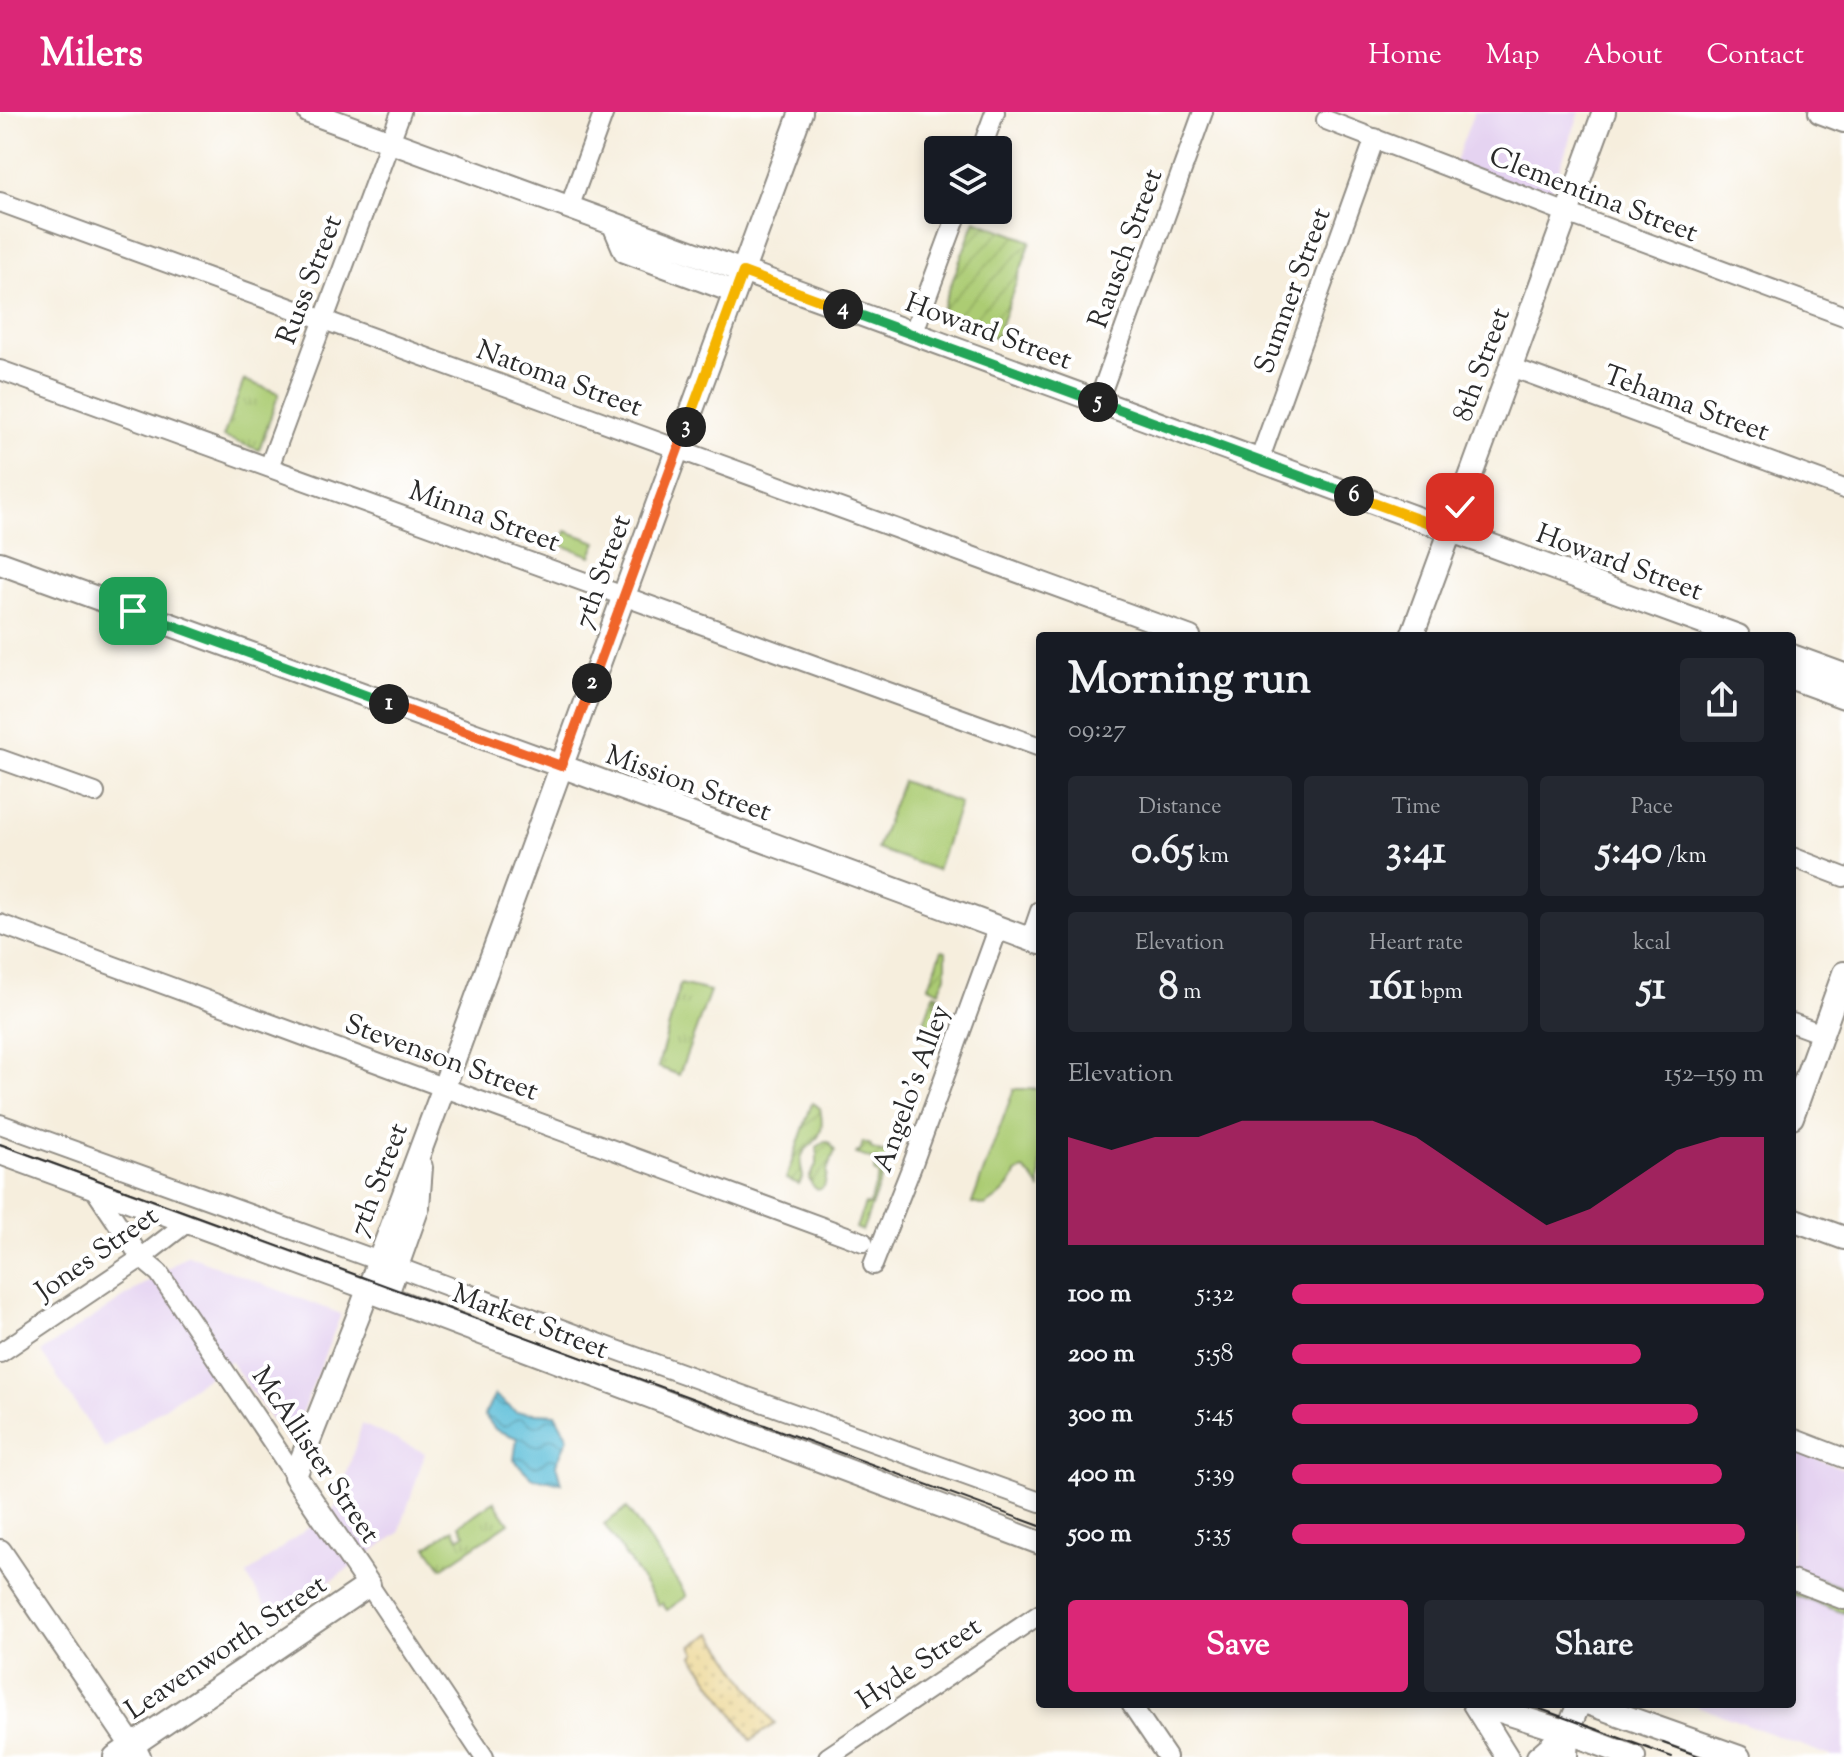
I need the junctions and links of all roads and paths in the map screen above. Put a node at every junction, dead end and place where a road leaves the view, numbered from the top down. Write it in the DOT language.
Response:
graph roads {
  1 [pos="309,112"];
  2 [pos="401,112"];
  3 [pos="604,112"];
  4 [pos="801,112"];
  5 [pos="995,112"];
  6 [pos="1203,112"];
  7 [pos="1604,112"];
  8 [pos="1820,112"];
  9 [pos="1326,120"];
  10 [pos="1844,121"];
  11 [pos="986,136"];
  12 [pos="1375,138"];
  13 [pos="390,142"];
  14 [pos="0,202"];
  15 [pos="569,208"];
  16 [pos="1567,213"];
  17 [pos="954,224"];
  18 [pos="739,282"];
  19 [pos="1844,316"];
  20 [pos="322,320"];
  21 [pos="913,334"];
  22 [pos="1511,367"];
  23 [pos="0,370"];
  24 [pos="1098,402"];
  25 [pos="678,450"];
  26 [pos="1259,461"];
  27 [pos="269,467"];
  28 [pos="1844,489"];
  29 [pos="1451,531"];
  30 [pos="0,563"];
  31 [pos="624,595"];
  32 [pos="1180,632"];
  33 [pos="1413,632"];
  34 [pos="1727,632"];
  35 [pos="1796,657"];
  36 [pos="1844,675"];
  37 [pos="1796,679"];
  38 [pos="1844,697"];
  39 [pos="1036,746"];
  40 [pos="0,759"];
  41 [pos="561,766"];
  42 [pos="95,793"];
  43 [pos="1796,859"];
  44 [pos="1844,877"];
  45 [pos="0,924"];
  46 [pos="998,929"];
  47 [pos="1035,941"];
  48 [pos="1844,973"];
  49 [pos="1796,1024"];
  50 [pos="1822,1034"];
  51 [pos="444,1087"];
  52 [pos="1796,1106"];
  53 [pos="0,1124"];
  54 [pos="0,1155"];
  55 [pos="95,1190"];
  56 [pos="1796,1220"];
  57 [pos="185,1224"];
  58 [pos="1844,1238"];
  59 [pos="863,1242"];
  60 [pos="141,1258"];
  61 [pos="873,1265"];
  62 [pos="380,1278"];
  63 [pos="0,1353"];
  64 [pos="1796,1440"];
  65 [pos="1844,1458"];
  66 [pos="295,1476"];
  67 [pos="1036,1501"];
  68 [pos="1036,1541"];
  69 [pos="0,1551"];
  70 [pos="1796,1582"];
  71 [pos="369,1585"];
  72 [pos="1844,1600"];
  73 [pos="1036,1617"];
  74 [pos="1134,1708"];
  75 [pos="1478,1708"];
  76 [pos="1489,1708"];
  77 [pos="1577,1708"];
  78 [pos="1601,1708"];
  79 [pos="1567,1732"];
  80 [pos="129,1753"];
  81 [pos="484,1757"];
  82 [pos="828,1757"];
  83 [pos="1167,1757"];
  84 [pos="1507,1757"];
  85 [pos="1538,1757"];
  86 [pos="1566,1757"];
  87 [pos="1634,1757"];
  88 [pos="1739,1757"];
  1 -- 13 [label="main road, Howard Street"];
  2 -- 13 [label="street, Russ Street"];
  3 -- 15 [label="street"];
  4 -- 18 [label="main road, 7th Street"];
  5 -- 11 [label="street"];
  6 -- 24 [label="street, Rausch Street"];
  7 -- 16 [label="main road, 8th Street"];
  8 -- 10 [label="main road"];
  9 -- 12 [label="street, Clementina Street"];
  12 -- 16 [label="street, Clementina Street"];
  12 -- 26 [label="street, Sumner Street"];
  13 -- 15 [label="main road, Howard Street"];
  13 -- 20 [label="street, Russ Street"];
  14 -- 20 [label="street, Natoma Street"];
  15 -- 18 [label="main road, Howard Street"];
  16 -- 19 [label="street, Clementina Street"];
  16 -- 22 [label="main road, 8th Street"];
  17 -- 21 [label="street"];
  18 -- 21 [label="main road, Howard Street"];
  18 -- 25 [label="main road, 7th Street"];
  20 -- 25 [label="street, Natoma Street"];
  20 -- 27 [label="street, Russ Street"];
  21 -- 24 [label="main road, Howard Street"];
  22 -- 28 [label="street, Tehama Street"];
  22 -- 29 [label="main road, 8th Street"];
  23 -- 27 [label="street, Minna Street"];
  24 -- 26 [label="main road, Howard Street"];
  25 -- 31 [label="main road, 7th Street"];
  25 -- 32 [label="street, Natoma Street"];
  26 -- 29 [label="main road, Howard Street"];
  27 -- 31 [label="street, Minna Street"];
  29 -- 33 [label="main road, 8th Street"];
  29 -- 34 [label="main road, Howard Street"];
  30 -- 41 [label="main road, Mission Street"];
  31 -- 39 [label="street, Minna Street"];
  31 -- 41 [label="main road, 7th Street"];
  35 -- 36 [label="main road"];
  37 -- 38 [label="main road"];
  40 -- 42 [label="street"];
  41 -- 46 [label="main road, Mission Street"];
  41 -- 51 [label="main road, 7th Street"];
  43 -- 44 [label="street"];
  45 -- 51 [label="street, Stevenson Street"];
  46 -- 47 [label="main road, Mission Street"];
  46 -- 61 [label="street, Angelo's Alley"];
  48 -- 50 [label="main road"];
  49 -- 50 [label="street"];
  50 -- 52 [label="main road"];
  51 -- 59 [label="street, Stevenson Street"];
  51 -- 62 [label="main road, 7th Street"];
  53 -- 62 [label="street, Market Street"];
  54 -- 55 [label="street, Market Street"];
  55 -- 57 [label="street, Market Street"];
  55 -- 60 [label="street, McAllister Street"];
  56 -- 58 [label="main road"];
  57 -- 60 [label="street, Jones Street"];
  57 -- 62 [label="street, Market Street"];
  60 -- 63 [label="street, Jones Street"];
  60 -- 66 [label="street, McAllister Street"];
  62 -- 66 [label="main road, 7th Street"];
  62 -- 67 [label="street, Market Street"];
  62 -- 68 [label="main road, Market Street"];
  64 -- 65 [label="street"];
  66 -- 71 [label="main road, McAllister Street"];
  69 -- 80 [label="main road"];
  70 -- 72 [label="street"];
  71 -- 80 [label="main road, Leavenworth Street"];
  71 -- 81 [label="street, McAllister Street"];
  73 -- 82 [label="street, Hyde Street"];
  74 -- 83 [label="street"];
  75 -- 84 [label="main road"];
  76 -- 79 [label="main road"];
  77 -- 79 [label="main road"];
  78 -- 88 [label="main road"];
  79 -- 85 [label="main road"];
  79 -- 86 [label="main road"];
  79 -- 87 [label="main road"];
}
